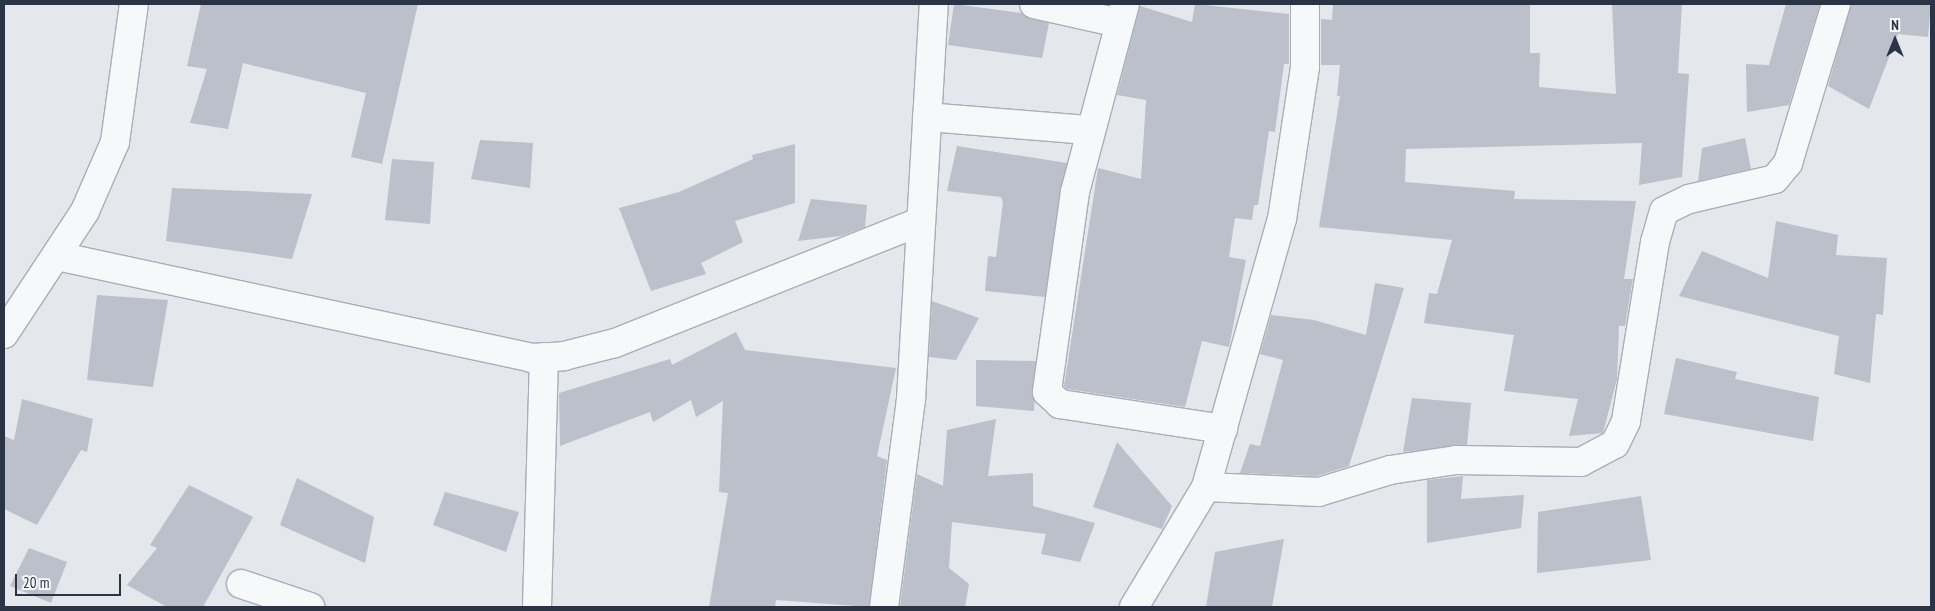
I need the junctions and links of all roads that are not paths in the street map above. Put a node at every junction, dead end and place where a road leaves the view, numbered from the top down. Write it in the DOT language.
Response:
graph roads {
  1 [pos="134,4"];
  2 [pos="934,4"];
  3 [pos="1034,4"];
  4 [pos="1305,4"];
  5 [pos="1836,4"];
  6 [pos="1122,13"];
  7 [pos="927,117"];
  8 [pos="1089,130"];
  9 [pos="921,221"];
  10 [pos="57,256"];
  11 [pos="4,334"];
  12 [pos="544,357"];
  13 [pos="1224,429"];
  14 [pos="1206,487"];
  15 [pos="240,584"];
  16 [pos="310,607"];
  17 [pos="537,607"];
  18 [pos="884,607"];
  19 [pos="1134,607"];
  1 -- 10 [label="street"];
  2 -- 7 [label="street"];
  3 -- 6 [label="street"];
  4 -- 13 [label="street"];
  5 -- 14 [label="street"];
  6 -- 8 [label="street"];
  7 -- 8 [label="street"];
  7 -- 9 [label="street"];
  8 -- 13 [label="street"];
  9 -- 12 [label="street"];
  9 -- 18 [label="street"];
  10 -- 11 [label="street"];
  10 -- 12 [label="street"];
  12 -- 17 [label="street"];
  13 -- 14 [label="street"];
  14 -- 19 [label="street"];
  15 -- 16 [label="street"];
}
